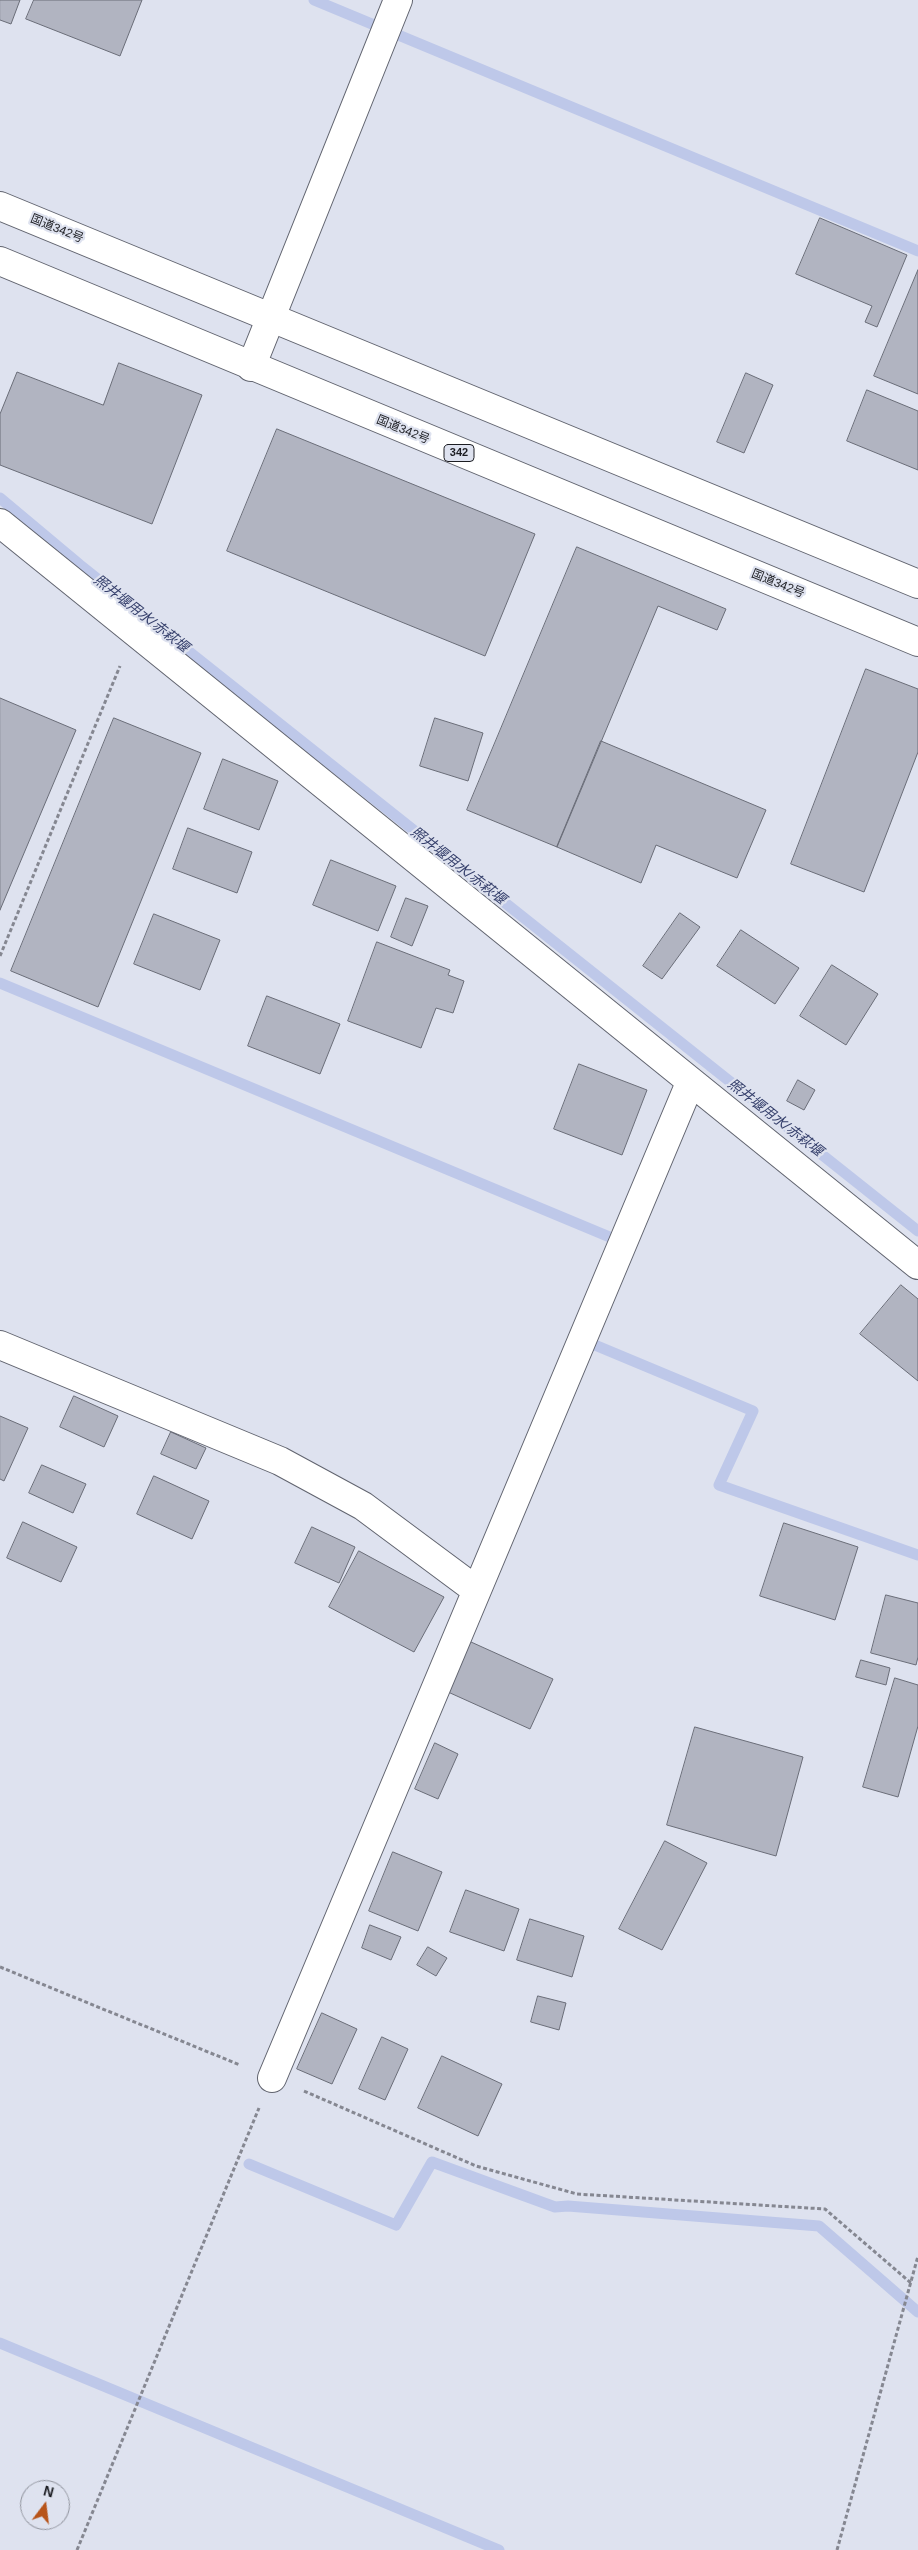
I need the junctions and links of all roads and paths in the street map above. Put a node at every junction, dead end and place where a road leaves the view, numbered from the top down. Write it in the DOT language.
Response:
graph roads {
  1 [pos="398,0"];
  2 [pos="0,206"];
  3 [pos="0,262"];
  4 [pos="270,316"];
  5 [pos="251,367"];
  6 [pos="0,523"];
  7 [pos="918,584"];
  8 [pos="135,631"];
  9 [pos="918,642"];
  10 [pos="0,956"];
  11 [pos="690,1083"];
  12 [pos="918,1265"];
  13 [pos="0,1345"];
  14 [pos="476,1590"];
  15 [pos="0,1967"];
  16 [pos="272,2078"];
  17 [pos="918,2256"];
  18 [pos="911,2283"];
  19 [pos="77,2550"];
  20 [pos="837,2550"];
  1 -- 4 [label="main road"];
  2 -- 4 [label="main road, 国道342号"];
  3 -- 5 [label="main road, 国道342号 / 342"];
  4 -- 5 [label="main road"];
  4 -- 7 [label="main road, 国道342号"];
  5 -- 9 [label="main road, 国道342号 / 342"];
  6 -- 8 [label="main road"];
  8 -- 10 [label="path"];
  8 -- 11 [label="main road"];
  11 -- 12 [label="main road"];
  11 -- 14 [label="main road"];
  13 -- 14 [label="main road"];
  14 -- 16 [label="main road"];
  15 -- 16 [label="path"];
  16 -- 18 [label="path"];
  16 -- 19 [label="path"];
  17 -- 18 [label="path"];
  18 -- 20 [label="path"];
}
